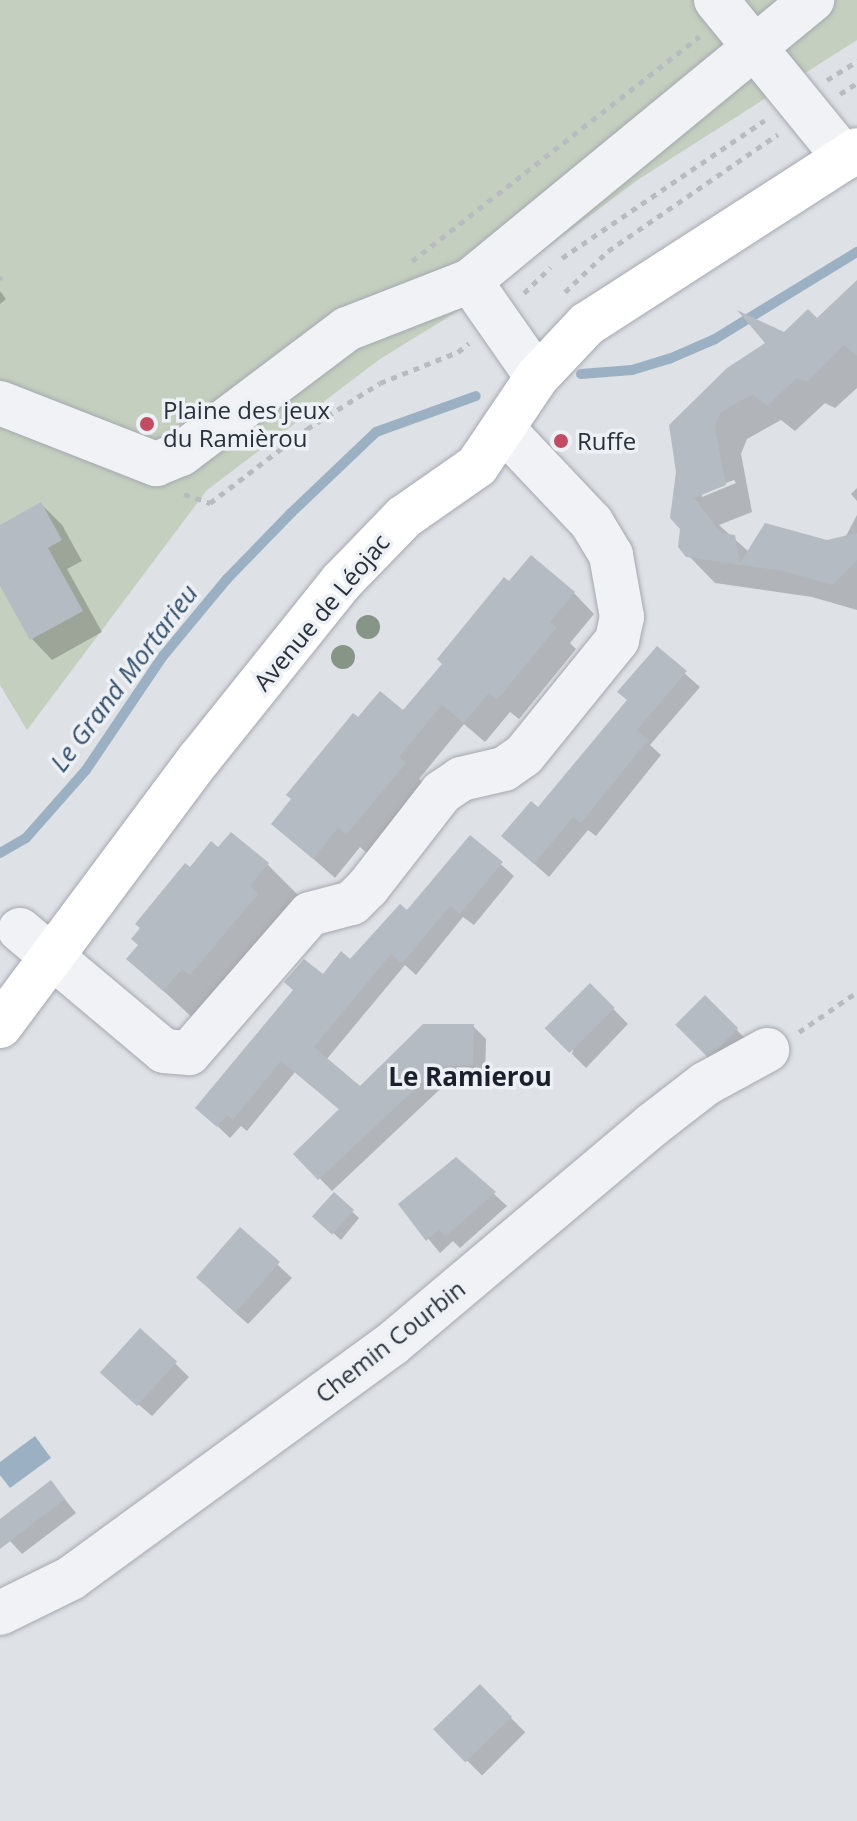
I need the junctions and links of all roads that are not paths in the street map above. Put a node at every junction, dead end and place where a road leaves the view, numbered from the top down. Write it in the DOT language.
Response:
graph roads {
  1 [pos="812,0"];
  2 [pos="733,21"];
  3 [pos="851,154"];
  4 [pos="470,281"];
  5 [pos="537,377"];
  6 [pos="0,403"];
  7 [pos="503,429"];
  8 [pos="34,942"];
  9 [pos="0,1026"];
  10 [pos="767,1050"];
  11 [pos="0,1613"];
  1 -- 2 [label="street"];
  2 -- 3 [label="street"];
  2 -- 4 [label="street"];
  3 -- 5 [label="main road, Avenue de Léojac"];
  4 -- 5 [label="street"];
  4 -- 6 [label="street"];
  5 -- 7 [label="main road, Avenue de Léojac"];
  7 -- 8 [label="main road, Avenue de Léojac"];
  7 -- 8 [label="street"];
  8 -- 9 [label="main road, Avenue de Léojac"];
  10 -- 11 [label="street, Chemin Courbin"];
}
